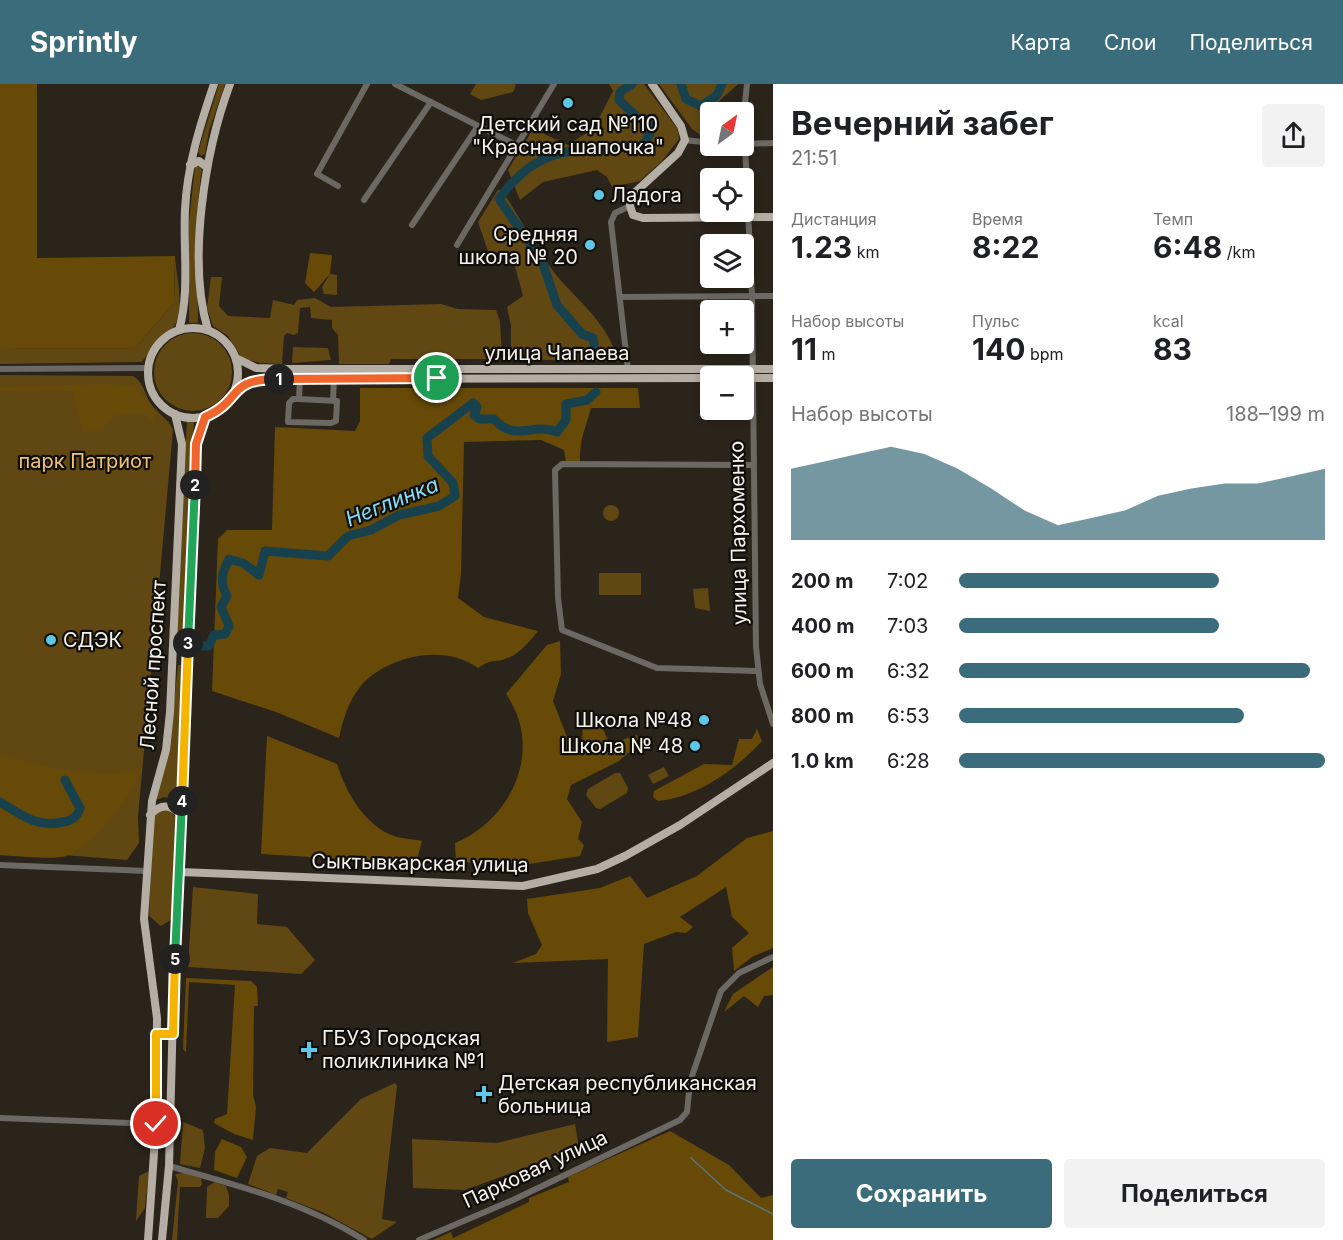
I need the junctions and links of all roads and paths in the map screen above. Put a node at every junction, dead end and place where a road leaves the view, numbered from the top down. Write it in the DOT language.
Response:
graph roads {
  1 [pos="214,84"];
  2 [pos="230,84"];
  3 [pos="367,84"];
  4 [pos="395,84"];
  5 [pos="554,84"];
  6 [pos="746,85"];
  7 [pos="654,87"];
  8 [pos="431,102"];
  9 [pos="745,102"];
  10 [pos="478,126"];
  11 [pos="685,140"];
  12 [pos="700,142"];
  13 [pos="773,143"];
  14 [pos="754,144"];
  15 [pos="518,146"];
  16 [pos="193,152"];
  17 [pos="210,156"];
  18 [pos="190,165"];
  19 [pos="207,166"];
  20 [pos="338,186"];
  21 [pos="364,200"];
  22 [pos="630,206"];
  23 [pos="754,217"];
  24 [pos="773,217"];
  25 [pos="700,218"];
  26 [pos="748,222"];
  27 [pos="412,225"];
  28 [pos="457,245"];
  29 [pos="752,296"];
  30 [pos="773,296"];
  31 [pos="621,297"];
  32 [pos="179,330"];
  33 [pos="208,330"];
  34 [pos="236,358"];
  35 [pos="753,366"];
  36 [pos="148,368"];
  37 [pos="0,369"];
  38 [pos="773,369"];
  39 [pos="628,370"];
  40 [pos="700,372"];
  41 [pos="754,373"];
  42 [pos="754,373"];
  43 [pos="700,378"];
  44 [pos="773,378"];
  45 [pos="300,379"];
  46 [pos="334,379"];
  47 [pos="235,390"];
  48 [pos="299,399"];
  49 [pos="333,400"];
  50 [pos="175,414"];
  51 [pos="205,417"];
  52 [pos="753,420"];
  53 [pos="753,465"];
  54 [pos="757,670"];
  55 [pos="773,724"];
  56 [pos="773,762"];
  57 [pos="150,815"];
  58 [pos="182,816"];
  59 [pos="0,865"];
  60 [pos="147,871"];
  61 [pos="180,872"];
  62 [pos="773,957"];
  63 [pos="156,1034"];
  64 [pos="173,1034"];
  65 [pos="0,1118"];
  66 [pos="156,1124"];
  67 [pos="169,1166"];
  68 [pos="148,1240"];
  69 [pos="162,1240"];
  70 [pos="364,1240"];
  71 [pos="419,1240"];
  1 -- 16 [label="main road"];
  2 -- 17 [label="main road"];
  3 -- 20 [label="street"];
  4 -- 8 [label="street"];
  5 -- 15 [label="street"];
  6 -- 9 [label="street"];
  7 -- 11 [label="main road"];
  8 -- 10 [label="street"];
  8 -- 21 [label="street"];
  10 -- 15 [label="street"];
  10 -- 27 [label="street"];
  11 -- 12 [label="street"];
  11 -- 22 [label="main road"];
  13 -- 14 [label="street"];
  15 -- 28 [label="street"];
  16 -- 17 [label="main road"];
  16 -- 18 [label="main road"];
  17 -- 19 [label="main road"];
  18 -- 19 [label="main road"];
  18 -- 32 [label="main road"];
  19 -- 33 [label="main road"];
  22 -- 25 [label="main road"];
  22 -- 31 [label="street"];
  23 -- 24 [label="main road"];
  26 -- 29 [label="street, улица Пархоменко"];
  29 -- 30 [label="street"];
  29 -- 31 [label="street"];
  29 -- 35 [label="street, улица Пархоменко"];
  31 -- 39 [label="street"];
  32 -- 33 [label="main road"];
  32 -- 36 [label="main road"];
  33 -- 34 [label="main road"];
  34 -- 39 [label="main road, улица Чапаева"];
  34 -- 47 [label="main road"];
  36 -- 37 [label="street"];
  36 -- 50 [label="main road"];
  38 -- 41 [label="main road, улица Чапаева"];
  39 -- 40 [label="main road, улица Чапаева"];
  42 -- 44 [label="main road, улица Чапаева"];
  43 -- 46 [label="main road, улица Чапаева"];
  45 -- 46 [label="main road, улица Чапаева"];
  45 -- 47 [label="main road, улица Чапаева"];
  45 -- 48 [label="street"];
  46 -- 49 [label="street"];
  47 -- 51 [label="main road"];
  48 -- 49 [label="street"];
  48 -- 49 [label="street"];
  50 -- 51 [label="main road"];
  50 -- 57 [label="main road, Лесной проспект"];
  51 -- 58 [label="main road, Лесной проспект"];
  52 -- 53 [label="street, улица Пархоменко"];
  53 -- 54 [label="street, улица Пархоменко"];
  53 -- 54 [label="street"];
  54 -- 55 [label="street, улица Пархоменко"];
  56 -- 61 [label="main road, Сыктывкарская улица"];
  57 -- 58 [label="main road"];
  57 -- 60 [label="main road, Лесной проспект"];
  58 -- 61 [label="main road, Лесной проспект"];
  59 -- 60 [label="street"];
  60 -- 63 [label="main road, Лесной проспект"];
  61 -- 64 [label="main road, Лесной проспект"];
  62 -- 71 [label="street, Парковая улица"];
  63 -- 64 [label="main road"];
  63 -- 66 [label="main road, Лесной проспект"];
  64 -- 67 [label="main road, Лесной проспект"];
  65 -- 66 [label="street"];
  66 -- 68 [label="main road, Лесной проспект"];
  67 -- 69 [label="main road, Лесной проспект"];
  67 -- 70 [label="street"];
}
